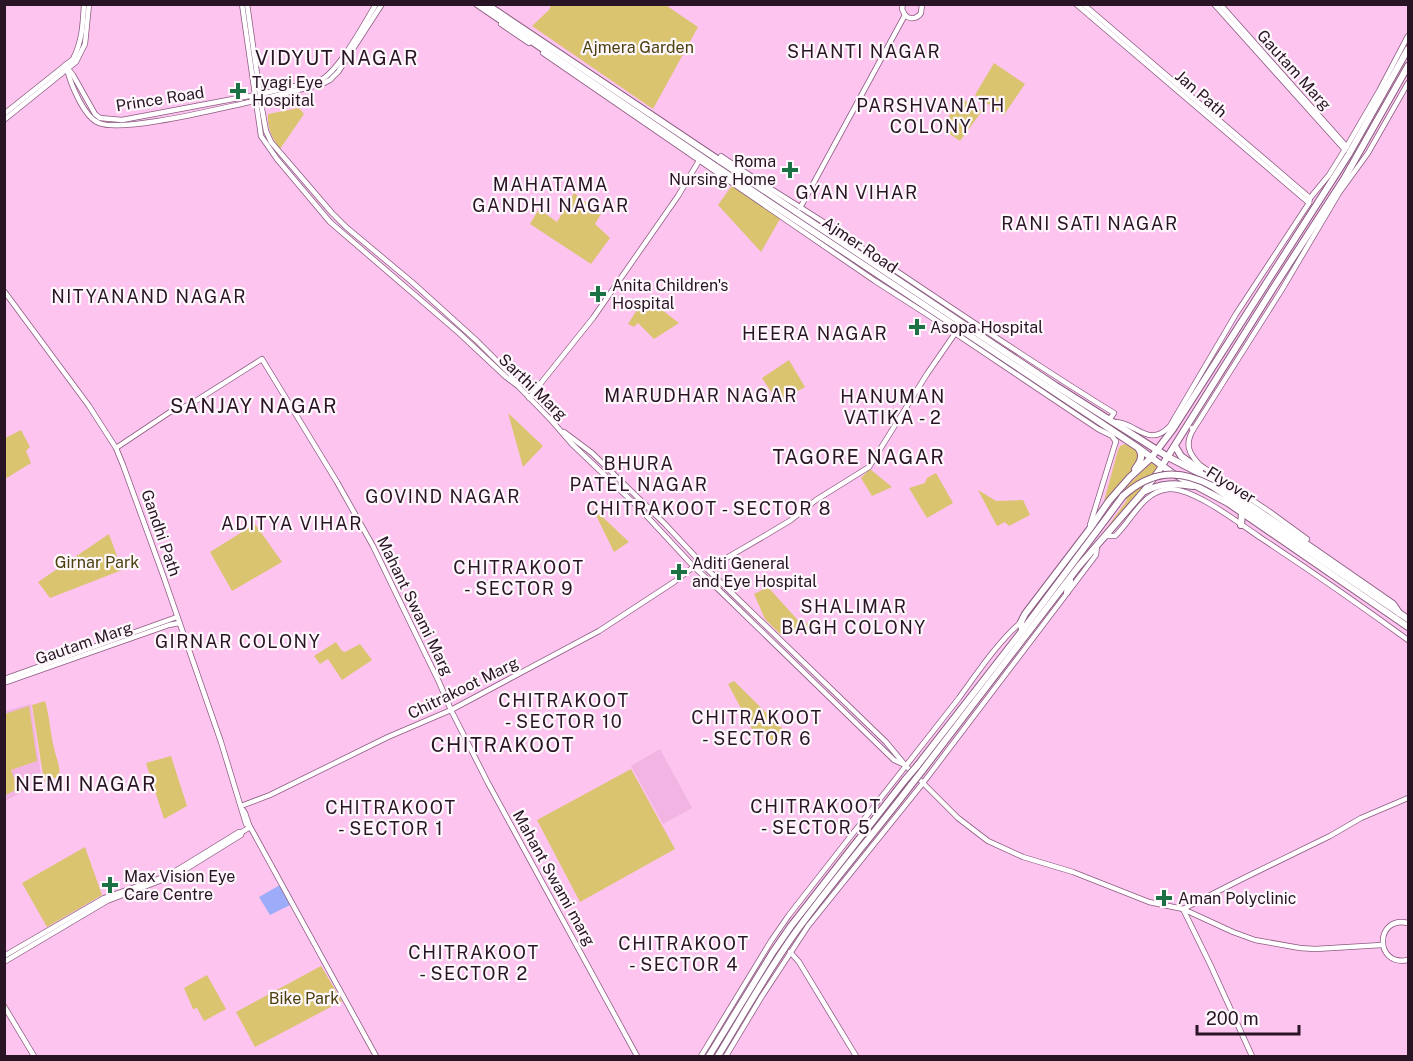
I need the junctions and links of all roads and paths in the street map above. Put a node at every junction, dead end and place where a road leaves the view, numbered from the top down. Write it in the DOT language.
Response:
graph roads {
  1 [pos="84,4"];
  2 [pos="89,4"];
  3 [pos="242,4"];
  4 [pos="247,4"];
  5 [pos="376,4"];
  6 [pos="382,4"];
  7 [pos="922,4"];
  8 [pos="1076,4"];
  9 [pos="1083,4"];
  10 [pos="1214,4"];
  11 [pos="1220,4"];
  12 [pos="902,5"];
  13 [pos="480,6"];
  14 [pos="905,15"];
  15 [pos="247,22"];
  16 [pos="1408,36"];
  17 [pos="1408,49"];
  18 [pos="74,64"];
  19 [pos="1408,66"];
  20 [pos="66,67"];
  21 [pos="74,75"];
  22 [pos="55,79"];
  23 [pos="71,82"];
  24 [pos="1408,83"];
  25 [pos="258,97"];
  26 [pos="4,114"];
  27 [pos="4,120"];
  28 [pos="1348,150"];
  29 [pos="702,156"];
  30 [pos="720,158"];
  31 [pos="1309,201"];
  32 [pos="800,208"];
  33 [pos="394,267"];
  34 [pos="390,274"];
  35 [pos="4,291"];
  36 [pos="1236,314"];
  37 [pos="1244,318"];
  38 [pos="961,325"];
  39 [pos="463,328"];
  40 [pos="985,330"];
  41 [pos="457,332"];
  42 [pos="981,336"];
  43 [pos="518,386"];
  44 [pos="529,398"];
  45 [pos="1110,421"];
  46 [pos="1187,425"];
  47 [pos="560,429"];
  48 [pos="1193,430"];
  49 [pos="1117,433"];
  50 [pos="1165,435"];
  51 [pos="1116,442"];
  52 [pos="1175,446"];
  53 [pos="1137,447"];
  54 [pos="116,448"];
  55 [pos="1158,450"];
  56 [pos="592,453"];
  57 [pos="1168,457"];
  58 [pos="588,458"];
  59 [pos="1151,458"];
  60 [pos="1162,466"];
  61 [pos="1130,477"];
  62 [pos="1211,479"];
  63 [pos="1198,487"];
  64 [pos="1144,491"];
  65 [pos="1242,513"];
  66 [pos="664,523"];
  67 [pos="1241,525"];
  68 [pos="658,527"];
  69 [pos="1089,530"];
  70 [pos="1106,536"];
  71 [pos="1303,542"];
  72 [pos="1097,546"];
  73 [pos="704,566"];
  74 [pos="695,568"];
  75 [pos="1071,577"];
  76 [pos="1067,592"];
  77 [pos="1399,613"];
  78 [pos="177,617"];
  79 [pos="1408,619"];
  80 [pos="170,622"];
  81 [pos="1021,622"];
  82 [pos="179,623"];
  83 [pos="1408,627"];
  84 [pos="1022,631"];
  85 [pos="1408,640"];
  86 [pos="4,679"];
  87 [pos="4,683"];
  88 [pos="451,710"];
  89 [pos="905,765"];
  90 [pos="919,768"];
  91 [pos="923,783"];
  92 [pos="1408,798"];
  93 [pos="242,808"];
  94 [pos="249,826"];
  95 [pos="242,832"];
  96 [pos="840,869"];
  97 [pos="1183,909"];
  98 [pos="1408,923"];
  99 [pos="1383,945"];
  100 [pos="790,952"];
  101 [pos="4,956"];
  102 [pos="1408,960"];
  103 [pos="4,962"];
  104 [pos="4,1006"];
  105 [pos="34,1056"];
  106 [pos="376,1056"];
  107 [pos="637,1056"];
  108 [pos="700,1056"];
  109 [pos="709,1056"];
  110 [pos="718,1056"];
  111 [pos="726,1056"];
  112 [pos="856,1056"];
  113 [pos="1252,1056"];
  1 -- 20 [label="street"];
  2 -- 18 [label="street"];
  3 -- 15 [label="street"];
  4 -- 15 [label="street"];
  5 -- 25 [label="street, Prince Road"];
  6 -- 25 [label="street, Prince Road"];
  7 -- 14 [label="street"];
  8 -- 31 [label="street, Jan Path"];
  9 -- 31 [label="street, Jan Path"];
  10 -- 28 [label="street"];
  11 -- 28 [label="street, Gautam Marg"];
  12 -- 14 [label="street"];
  13 -- 29 [label="highway, Ajmer Road"];
  13 -- 29 [label="street"];
  14 -- 32 [label="street"];
  15 -- 25 [label="street"];
  16 -- 28 [label="street"];
  17 -- 28 [label="highway"];
  18 -- 20 [label="street"];
  18 -- 21 [label="street"];
  19 -- 46 [label="highway"];
  20 -- 21 [label="street, Prince Road"];
  20 -- 22 [label="street"];
  20 -- 23 [label="street, Prince Road"];
  20 -- 26 [label="street"];
  21 -- 25 [label="street, Prince Road"];
  22 -- 23 [label="street"];
  22 -- 27 [label="street"];
  23 -- 25 [label="street, Prince Road"];
  24 -- 48 [label="street"];
  25 -- 33 [label="street"];
  25 -- 34 [label="street, Sarthi Marg"];
  28 -- 31 [label="street"];
  28 -- 37 [label="highway"];
  29 -- 30 [label="highway, Ajmer Road"];
  29 -- 38 [label="highway, Ajmer Road"];
  29 -- 44 [label="street"];
  30 -- 32 [label="street"];
  30 -- 38 [label="highway, Ajmer Road"];
  31 -- 36 [label="street"];
  32 -- 38 [label="street"];
  33 -- 34 [label="street"];
  33 -- 39 [label="street"];
  34 -- 41 [label="street, Sarthi Marg"];
  35 -- 54 [label="street, Gandhi Path"];
  36 -- 37 [label="highway"];
  36 -- 50 [label="street"];
  37 -- 50 [label="highway"];
  38 -- 40 [label="street"];
  38 -- 42 [label="highway, Ajmer Road"];
  38 -- 49 [label="highway, Ajmer Road"];
  38 -- 51 [label="street"];
  38 -- 73 [label="street"];
  39 -- 41 [label="street"];
  39 -- 43 [label="street"];
  40 -- 42 [label="street"];
  40 -- 45 [label="street"];
  41 -- 43 [label="street, Sarthi Marg"];
  42 -- 45 [label="highway, Ajmer Road"];
  43 -- 44 [label="street, Sarthi Marg"];
  44 -- 47 [label="street, Sarthi Marg"];
  45 -- 50 [label="street"];
  45 -- 55 [label="highway, Ajmer Road"];
  46 -- 48 [label="street"];
  46 -- 52 [label="highway"];
  47 -- 56 [label="street"];
  47 -- 58 [label="street, Sarthi Marg"];
  48 -- 71 [label="street"];
  49 -- 51 [label="street"];
  49 -- 53 [label="highway, Ajmer Road"];
  50 -- 55 [label="highway"];
  51 -- 69 [label="street"];
  52 -- 57 [label="highway"];
  52 -- 62 [label="highway"];
  53 -- 59 [label="highway, Ajmer Road"];
  53 -- 61 [label="highway"];
  54 -- 78 [label="street, Gandhi Path"];
  54 -- 88 [label="street, Mahant Swami Marg"];
  55 -- 57 [label="highway, Ajmer Road"];
  55 -- 59 [label="highway"];
  56 -- 58 [label="street"];
  56 -- 66 [label="street"];
  57 -- 60 [label="highway"];
  57 -- 62 [label="highway, Ajmer Road"];
  58 -- 68 [label="street, Sarthi Marg"];
  59 -- 60 [label="highway, Ajmer Road"];
  59 -- 61 [label="highway"];
  60 -- 63 [label="highway, Ajmer Road"];
  60 -- 64 [label="highway"];
  61 -- 69 [label="highway"];
  62 -- 71 [label="highway"];
  63 -- 64 [label="highway"];
  63 -- 65 [label="highway, Ajmer Road"];
  64 -- 70 [label="highway"];
  65 -- 67 [label="highway"];
  65 -- 83 [label="highway, Ajmer Road"];
  66 -- 68 [label="street"];
  66 -- 73 [label="street"];
  67 -- 70 [label="street"];
  67 -- 85 [label="street"];
  68 -- 74 [label="street, Sarthi Marg"];
  69 -- 81 [label="highway"];
  70 -- 72 [label="highway"];
  71 -- 77 [label="highway"];
  72 -- 75 [label="highway"];
  72 -- 76 [label="street"];
  73 -- 74 [label="street"];
  73 -- 89 [label="street"];
  74 -- 88 [label="street, Chitrakoot Marg"];
  74 -- 89 [label="street, Sarthi Marg"];
  75 -- 76 [label="highway"];
  75 -- 90 [label="highway"];
  76 -- 91 [label="street"];
  77 -- 79 [label="highway"];
  77 -- 84 [label="highway, Flyover, bridge"];
  78 -- 80 [label="street"];
  78 -- 82 [label="street, Gandhi Path"];
  80 -- 82 [label="street"];
  80 -- 86 [label="street, Gautam Marg"];
  80 -- 87 [label="street, Gautam Marg"];
  81 -- 84 [label="highway"];
  81 -- 89 [label="street"];
  82 -- 93 [label="street, Gandhi Path"];
  84 -- 90 [label="highway, Flyover"];
  88 -- 93 [label="street, Chitrakoot Marg"];
  88 -- 107 [label="street, Mahant Swami marg"];
  89 -- 91 [label="street"];
  89 -- 108 [label="street"];
  90 -- 96 [label="highway, bridge"];
  91 -- 97 [label="street"];
  91 -- 100 [label="street"];
  92 -- 97 [label="street"];
  93 -- 94 [label="street, Gandhi Path"];
  94 -- 95 [label="street"];
  94 -- 106 [label="street, Gandhi Path"];
  95 -- 101 [label="street"];
  95 -- 103 [label="street"];
  96 -- 109 [label="highway"];
  96 -- 110 [label="highway"];
  97 -- 99 [label="street"];
  97 -- 113 [label="street"];
  98 -- 99 [label="street"];
  99 -- 102 [label="street"];
  100 -- 111 [label="street"];
  100 -- 112 [label="street"];
  104 -- 105 [label="street"];
}
